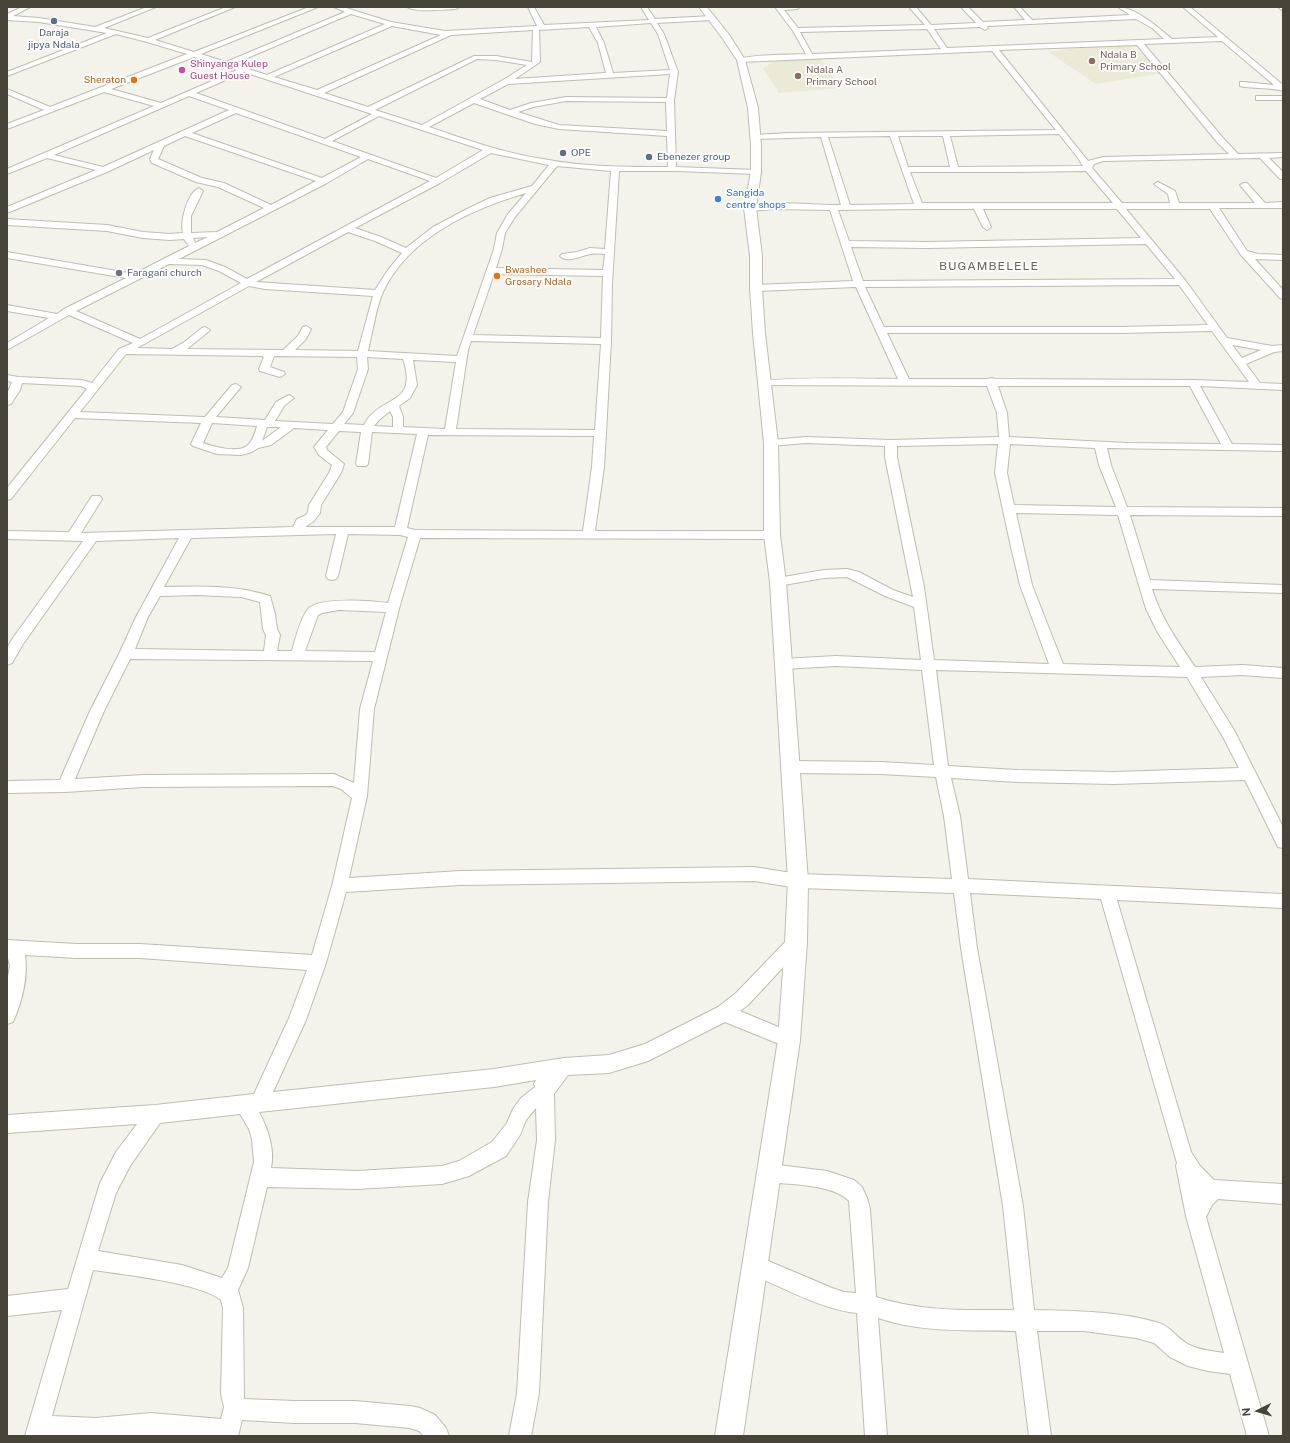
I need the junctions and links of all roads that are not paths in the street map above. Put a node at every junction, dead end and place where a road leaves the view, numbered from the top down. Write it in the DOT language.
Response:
graph roads {
  1 [pos="28,7"];
  2 [pos="153,7"];
  3 [pos="232,7"];
  4 [pos="315,7"];
  5 [pos="337,7"];
  6 [pos="410,7"];
  7 [pos="456,7"];
  8 [pos="531,7"];
  9 [pos="644,7"];
  10 [pos="797,7"];
  11 [pos="912,7"];
  12 [pos="964,7"];
  13 [pos="1017,7"];
  14 [pos="1121,7"];
  15 [pos="1186,7"];
  16 [pos="779,8"];
  17 [pos="350,12"];
  18 [pos="707,12"];
  19 [pos="1138,17"];
  20 [pos="7,18"];
  21 [pos="654,21"];
  22 [pos="1030,22"];
  23 [pos="391,24"];
  24 [pos="591,24"];
  25 [pos="982,24"];
  26 [pos="539,27"];
  27 [pos="930,27"];
  28 [pos="95,29"];
  29 [pos="796,30"];
  30 [pos="115,32"];
  31 [pos="429,32"];
  32 [pos="450,33"];
  33 [pos="988,33"];
  34 [pos="439,38"];
  35 [pos="1222,39"];
  36 [pos="149,40"];
  37 [pos="1170,41"];
  38 [pos="1139,42"];
  39 [pos="994,48"];
  40 [pos="945,50"];
  41 [pos="194,54"];
  42 [pos="810,56"];
  43 [pos="741,60"];
  44 [pos="227,64"];
  45 [pos="533,64"];
  46 [pos="244,70"];
  47 [pos="674,72"];
  48 [pos="7,74"];
  49 [pos="610,75"];
  50 [pos="1266,75"];
  51 [pos="1277,75"];
  52 [pos="269,78"];
  53 [pos="506,82"];
  54 [pos="1243,84"];
  55 [pos="1282,88"];
  56 [pos="107,90"];
  57 [pos="7,91"];
  58 [pos="317,93"];
  59 [pos="190,94"];
  60 [pos="1259,98"];
  61 [pos="1283,98"];
  62 [pos="474,100"];
  63 [pos="670,100"];
  64 [pos="162,106"];
  65 [pos="50,110"];
  66 [pos="236,110"];
  67 [pos="369,110"];
  68 [pos="512,112"];
  69 [pos="379,113"];
  70 [pos="7,127"];
  71 [pos="424,127"];
  72 [pos="1062,132"];
  73 [pos="184,133"];
  74 [pos="670,134"];
  75 [pos="893,134"];
  76 [pos="946,134"];
  77 [pos="824,135"];
  78 [pos="756,137"];
  79 [pos="325,142"];
  80 [pos="160,145"];
  81 [pos="490,150"];
  82 [pos="46,155"];
  83 [pos="1235,155"];
  84 [pos="1283,155"];
  85 [pos="368,156"];
  86 [pos="1263,156"];
  87 [pos="1082,158"];
  88 [pos="1098,160"];
  89 [pos="556,163"];
  90 [pos="1088,168"];
  91 [pos="615,169"];
  92 [pos="672,169"];
  93 [pos="905,169"];
  94 [pos="104,170"];
  95 [pos="955,170"];
  96 [pos="7,172"];
  97 [pos="756,172"];
  98 [pos="1283,177"];
  99 [pos="324,181"];
  100 [pos="437,181"];
  101 [pos="1158,184"];
  102 [pos="1244,185"];
  103 [pos="536,187"];
  104 [pos="199,191"];
  105 [pos="1175,205"];
  106 [pos="1262,205"];
  107 [pos="1283,205"];
  108 [pos="919,206"];
  109 [pos="977,206"];
  110 [pos="1121,206"];
  111 [pos="1213,206"];
  112 [pos="797,207"];
  113 [pos="846,207"];
  114 [pos="270,208"];
  115 [pos="750,208"];
  116 [pos="833,208"];
  117 [pos="7,210"];
  118 [pos="7,222"];
  119 [pos="838,224"];
  120 [pos="987,227"];
  121 [pos="348,229"];
  122 [pos="221,233"];
  123 [pos="187,236"];
  124 [pos="1149,241"];
  125 [pos="845,244"];
  126 [pos="193,248"];
  127 [pos="406,252"];
  128 [pos="610,252"];
  129 [pos="1244,253"];
  130 [pos="7,255"];
  131 [pos="565,256"];
  132 [pos="1282,257"];
  133 [pos="166,261"];
  134 [pos="203,262"];
  135 [pos="490,271"];
  136 [pos="608,273"];
  137 [pos="133,276"];
  138 [pos="1182,282"];
  139 [pos="248,283"];
  140 [pos="859,284"];
  141 [pos="756,288"];
  142 [pos="378,293"];
  143 [pos="1283,296"];
  144 [pos="7,308"];
  145 [pos="67,312"];
  146 [pos="58,317"];
  147 [pos="1214,328"];
  148 [pos="306,329"];
  149 [pos="205,330"];
  150 [pos="880,330"];
  151 [pos="468,338"];
  152 [pos="1223,340"];
  153 [pos="606,341"];
  154 [pos="140,343"];
  155 [pos="7,346"];
  156 [pos="1283,348"];
  157 [pos="1272,349"];
  158 [pos="123,351"];
  159 [pos="174,351"];
  160 [pos="264,352"];
  161 [pos="287,352"];
  162 [pos="362,354"];
  163 [pos="406,355"];
  164 [pos="462,359"];
  165 [pos="1241,362"];
  166 [pos="280,374"];
  167 [pos="7,378"];
  168 [pos="991,381"];
  169 [pos="906,382"];
  170 [pos="765,383"];
  171 [pos="1193,383"];
  172 [pos="17,385"];
  173 [pos="1257,386"];
  174 [pos="236,387"];
  175 [pos="1283,387"];
  176 [pos="92,389"];
  177 [pos="289,398"];
  178 [pos="7,402"];
  179 [pos="393,404"];
  180 [pos="71,415"];
  181 [pos="208,420"];
  182 [pos="265,423"];
  183 [pos="291,424"];
  184 [pos="336,427"];
  185 [pos="368,429"];
  186 [pos="398,430"];
  187 [pos="423,431"];
  188 [pos="450,432"];
  189 [pos="601,433"];
  190 [pos="1005,440"];
  191 [pos="860,441"];
  192 [pos="771,443"];
  193 [pos="891,443"];
  194 [pos="1100,444"];
  195 [pos="253,446"];
  196 [pos="1229,448"];
  197 [pos="1283,448"];
  198 [pos="891,457"];
  199 [pos="362,464"];
  200 [pos="7,496"];
  201 [pos="96,499"];
  202 [pos="1009,509"];
  203 [pos="1123,511"];
  204 [pos="1283,512"];
  205 [pos="297,530"];
  206 [pos="343,530"];
  207 [pos="408,532"];
  208 [pos="188,534"];
  209 [pos="7,535"];
  210 [pos="588,535"];
  211 [pos="772,535"];
  212 [pos="73,536"];
  213 [pos="92,537"];
  214 [pos="332,576"];
  215 [pos="778,582"];
  216 [pos="1144,584"];
  217 [pos="1283,589"];
  218 [pos="156,592"];
  219 [pos="921,605"];
  220 [pos="393,608"];
  221 [pos="13,641"];
  222 [pos="126,654"];
  223 [pos="270,655"];
  224 [pos="297,656"];
  225 [pos="381,657"];
  226 [pos="7,660"];
  227 [pos="783,664"];
  228 [pos="929,666"];
  229 [pos="1058,669"];
  230 [pos="1191,672"];
  231 [pos="1283,673"];
  232 [pos="790,767"];
  233 [pos="942,772"];
  234 [pos="1250,774"];
  235 [pos="65,786"];
  236 [pos="7,787"];
  237 [pos="360,796"];
  238 [pos="1283,842"];
  239 [pos="798,881"];
  240 [pos="340,886"];
  241 [pos="961,886"];
  242 [pos="1107,893"];
  243 [pos="1283,901"];
  244 [pos="796,942"];
  245 [pos="11,947"];
  246 [pos="318,963"];
  247 [pos="724,1013"];
  248 [pos="7,1016"];
  249 [pos="789,1040"];
  250 [pos="564,1067"];
  251 [pos="539,1071"];
  252 [pos="545,1091"];
  253 [pos="252,1103"];
  254 [pos="155,1114"];
  255 [pos="7,1124"];
  256 [pos="1183,1156"];
  257 [pos="770,1173"];
  258 [pos="260,1177"];
  259 [pos="1214,1190"];
  260 [pos="1283,1194"];
  261 [pos="1196,1216"];
  262 [pos="86,1259"];
  263 [pos="754,1265"];
  264 [pos="226,1290"];
  265 [pos="75,1298"];
  266 [pos="867,1304"];
  267 [pos="7,1306"];
  268 [pos="1026,1320"];
  269 [pos="1238,1365"];
  270 [pos="235,1407"];
  271 [pos="37,1431"];
  272 [pos="227,1433"];
  273 [pos="438,1436"];
  274 [pos="520,1436"];
  275 [pos="729,1436"];
  276 [pos="876,1436"];
  277 [pos="1040,1436"];
  278 [pos="1258,1436"];
  1 -- 20 [label="street"];
  2 -- 28 [label="street"];
  3 -- 36 [label="street"];
  4 -- 41 [label="street"];
  5 -- 17 [label="street"];
  6 -- 7 [label="street"];
  8 -- 26 [label="street"];
  9 -- 21 [label="street"];
  10 -- 16 [label="street"];
  11 -- 27 [label="street"];
  12 -- 25 [label="street"];
  13 -- 22 [label="street"];
  14 -- 19 [label="street"];
  15 -- 35 [label="street"];
  16 -- 29 [label="street"];
  17 -- 23 [label="street"];
  17 -- 44 [label="street"];
  18 -- 21 [label="street"];
  18 -- 43 [label="street"];
  19 -- 22 [label="street"];
  19 -- 37 [label="street"];
  20 -- 28 [label="street"];
  21 -- 24 [label="street"];
  21 -- 47 [label="street"];
  22 -- 25 [label="street"];
  23 -- 31 [label="street"];
  23 -- 52 [label="street"];
  24 -- 26 [label="street"];
  24 -- 49 [label="street"];
  25 -- 27 [label="street"];
  25 -- 33 [label="street"];
  26 -- 32 [label="street"];
  26 -- 45 [label="street"];
  27 -- 29 [label="street"];
  27 -- 40 [label="street"];
  28 -- 30 [label="street"];
  29 -- 42 [label="street"];
  30 -- 36 [label="street"];
  30 -- 48 [label="street"];
  31 -- 32 [label="street"];
  31 -- 34 [label="street"];
  32 -- 34 [label="street"];
  34 -- 58 [label="street"];
  35 -- 37 [label="street"];
  35 -- 50 [label="street"];
  36 -- 41 [label="street"];
  37 -- 38 [label="street"];
  38 -- 39 [label="street"];
  38 -- 83 [label="street"];
  39 -- 40 [label="street"];
  39 -- 72 [label="street"];
  40 -- 42 [label="street"];
  41 -- 44 [label="street"];
  41 -- 56 [label="street"];
  42 -- 43 [label="street"];
  43 -- 78 [label="street"];
  44 -- 46 [label="street"];
  45 -- 53 [label="street"];
  45 -- 67 [label="street"];
  46 -- 52 [label="street"];
  46 -- 59 [label="street"];
  47 -- 49 [label="street"];
  47 -- 63 [label="street"];
  49 -- 53 [label="street"];
  50 -- 51 [label="street"];
  50 -- 55 [label="street"];
  52 -- 58 [label="street"];
  53 -- 62 [label="street"];
  54 -- 55 [label="street"];
  56 -- 64 [label="street"];
  56 -- 65 [label="street"];
  57 -- 65 [label="street"];
  58 -- 67 [label="street"];
  59 -- 64 [label="street"];
  59 -- 66 [label="street"];
  60 -- 61 [label="street"];
  62 -- 68 [label="street"];
  62 -- 71 [label="street"];
  63 -- 68 [label="street"];
  63 -- 74 [label="street"];
  64 -- 82 [label="street"];
  65 -- 70 [label="street"];
  66 -- 73 [label="street"];
  66 -- 79 [label="street"];
  67 -- 69 [label="street"];
  68 -- 74 [label="street"];
  69 -- 71 [label="street"];
  69 -- 79 [label="street"];
  71 -- 81 [label="street"];
  72 -- 76 [label="street"];
  72 -- 87 [label="street"];
  73 -- 80 [label="street"];
  73 -- 99 [label="street"];
  74 -- 92 [label="street"];
  75 -- 76 [label="street"];
  75 -- 77 [label="street"];
  75 -- 93 [label="street"];
  76 -- 95 [label="street"];
  77 -- 78 [label="street"];
  77 -- 113 [label="street"];
  78 -- 97 [label="street"];
  79 -- 85 [label="street"];
  80 -- 94 [label="street"];
  80 -- 114 [label="street"];
  81 -- 89 [label="street"];
  81 -- 100 [label="street"];
  82 -- 94 [label="street"];
  82 -- 96 [label="street"];
  83 -- 86 [label="street"];
  83 -- 88 [label="street"];
  84 -- 86 [label="street"];
  85 -- 99 [label="street"];
  85 -- 100 [label="street"];
  86 -- 98 [label="street"];
  87 -- 88 [label="street"];
  87 -- 90 [label="street"];
  88 -- 90 [label="street"];
  89 -- 91 [label="street"];
  89 -- 103 [label="street"];
  90 -- 95 [label="street"];
  90 -- 110 [label="street"];
  91 -- 92 [label="street"];
  91 -- 128 [label="street"];
  92 -- 97 [label="street"];
  93 -- 95 [label="street"];
  93 -- 108 [label="street"];
  94 -- 117 [label="street"];
  97 -- 115 [label="street"];
  99 -- 114 [label="street"];
  100 -- 121 [label="street"];
  101 -- 105 [label="street"];
  102 -- 106 [label="street"];
  103 -- 127 [label="street"];
  103 -- 135 [label="street"];
  104 -- 123 [label="street"];
  105 -- 110 [label="street"];
  105 -- 111 [label="street"];
  106 -- 107 [label="street"];
  106 -- 111 [label="street"];
  108 -- 109 [label="street"];
  108 -- 113 [label="street"];
  109 -- 110 [label="street"];
  109 -- 120 [label="street"];
  110 -- 124 [label="street"];
  111 -- 129 [label="street"];
  112 -- 115 [label="street"];
  112 -- 116 [label="street"];
  112 -- 119 [label="street"];
  113 -- 116 [label="street"];
  114 -- 122 [label="street"];
  115 -- 141 [label="street"];
  116 -- 119 [label="street"];
  118 -- 123 [label="street"];
  119 -- 125 [label="street"];
  121 -- 127 [label="street"];
  121 -- 139 [label="street"];
  122 -- 123 [label="street"];
  122 -- 126 [label="street"];
  123 -- 126 [label="street"];
  124 -- 125 [label="street"];
  124 -- 138 [label="street"];
  125 -- 140 [label="street"];
  126 -- 133 [label="street"];
  126 -- 134 [label="street"];
  127 -- 142 [label="street"];
  128 -- 131 [label="street"];
  128 -- 136 [label="street"];
  129 -- 132 [label="street"];
  129 -- 143 [label="street"];
  130 -- 137 [label="street"];
  133 -- 134 [label="street"];
  133 -- 137 [label="street"];
  134 -- 139 [label="street"];
  135 -- 136 [label="street"];
  135 -- 151 [label="street"];
  136 -- 153 [label="street"];
  137 -- 145 [label="street"];
  138 -- 140 [label="street"];
  138 -- 147 [label="street"];
  139 -- 142 [label="street"];
  139 -- 154 [label="street"];
  140 -- 141 [label="street"];
  140 -- 150 [label="street"];
  141 -- 170 [label="street"];
  142 -- 162 [label="street"];
  144 -- 146 [label="street"];
  145 -- 146 [label="street"];
  145 -- 154 [label="street"];
  146 -- 155 [label="street"];
  147 -- 150 [label="street"];
  147 -- 152 [label="street"];
  148 -- 161 [label="street"];
  149 -- 159 [label="street"];
  150 -- 169 [label="street"];
  151 -- 153 [label="street"];
  151 -- 164 [label="street"];
  152 -- 157 [label="street"];
  152 -- 165 [label="street"];
  153 -- 189 [label="street"];
  154 -- 158 [label="street"];
  156 -- 157 [label="street"];
  157 -- 165 [label="street"];
  158 -- 159 [label="street"];
  158 -- 176 [label="street"];
  159 -- 160 [label="street"];
  160 -- 161 [label="street"];
  160 -- 166 [label="street"];
  161 -- 162 [label="street"];
  162 -- 163 [label="street"];
  162 -- 184 [label="street"];
  163 -- 164 [label="street"];
  163 -- 179 [label="street"];
  164 -- 188 [label="street"];
  165 -- 173 [label="street"];
  167 -- 172 [label="street"];
  168 -- 169 [label="street"];
  168 -- 171 [label="street"];
  168 -- 190 [label="street"];
  169 -- 170 [label="street"];
  170 -- 192 [label="street"];
  171 -- 173 [label="street"];
  171 -- 196 [label="street"];
  172 -- 176 [label="street"];
  172 -- 178 [label="street"];
  173 -- 175 [label="street"];
  174 -- 181 [label="street"];
  176 -- 180 [label="street"];
  177 -- 182 [label="street"];
  179 -- 185 [label="street"];
  179 -- 186 [label="street"];
  180 -- 181 [label="street"];
  180 -- 200 [label="street"];
  181 -- 182 [label="street"];
  181 -- 195 [label="street"];
  182 -- 183 [label="street"];
  182 -- 195 [label="street"];
  183 -- 184 [label="street"];
  183 -- 195 [label="street"];
  184 -- 185 [label="street"];
  184 -- 205 [label="street"];
  185 -- 186 [label="street"];
  185 -- 199 [label="street"];
  186 -- 187 [label="street"];
  187 -- 188 [label="street"];
  187 -- 207 [label="street"];
  188 -- 189 [label="street"];
  189 -- 210 [label="street"];
  190 -- 193 [label="street"];
  190 -- 194 [label="street"];
  190 -- 202 [label="street"];
  191 -- 192 [label="street"];
  191 -- 193 [label="street"];
  191 -- 198 [label="street"];
  192 -- 211 [label="street"];
  193 -- 198 [label="street"];
  194 -- 196 [label="street"];
  194 -- 203 [label="street"];
  196 -- 197 [label="street"];
  198 -- 219 [label="street"];
  201 -- 212 [label="street"];
  202 -- 203 [label="street"];
  202 -- 229 [label="street"];
  203 -- 204 [label="street"];
  203 -- 216 [label="street"];
  205 -- 206 [label="street"];
  205 -- 208 [label="street"];
  206 -- 207 [label="street"];
  206 -- 214 [label="street"];
  207 -- 210 [label="street"];
  207 -- 220 [label="street"];
  208 -- 213 [label="street"];
  208 -- 218 [label="street"];
  209 -- 212 [label="street"];
  210 -- 211 [label="street"];
  211 -- 215 [label="street"];
  212 -- 213 [label="street"];
  213 -- 221 [label="street"];
  215 -- 219 [label="street"];
  215 -- 227 [label="street"];
  216 -- 217 [label="street"];
  216 -- 230 [label="street"];
  218 -- 222 [label="street"];
  218 -- 223 [label="street"];
  219 -- 228 [label="street"];
  220 -- 224 [label="street"];
  220 -- 225 [label="street"];
  221 -- 226 [label="street"];
  222 -- 223 [label="street"];
  222 -- 235 [label="street"];
  223 -- 224 [label="street"];
  224 -- 225 [label="street"];
  225 -- 237 [label="street"];
  227 -- 228 [label="street"];
  227 -- 232 [label="street"];
  228 -- 229 [label="street"];
  228 -- 233 [label="street"];
  229 -- 230 [label="street"];
  230 -- 231 [label="street"];
  230 -- 234 [label="street"];
  232 -- 233 [label="street"];
  232 -- 239 [label="street"];
  233 -- 234 [label="street"];
  233 -- 241 [label="street"];
  234 -- 238 [label="street"];
  235 -- 236 [label="street"];
  235 -- 237 [label="street"];
  237 -- 240 [label="street"];
  239 -- 240 [label="street"];
  239 -- 241 [label="street"];
  239 -- 244 [label="street"];
  240 -- 246 [label="street"];
  241 -- 242 [label="street"];
  241 -- 268 [label="street"];
  242 -- 243 [label="street"];
  242 -- 256 [label="street"];
  244 -- 247 [label="street"];
  244 -- 249 [label="street"];
  245 -- 246 [label="street"];
  245 -- 248 [label="street"];
  246 -- 253 [label="street"];
  247 -- 249 [label="street"];
  247 -- 250 [label="street"];
  249 -- 257 [label="street"];
  250 -- 251 [label="street"];
  250 -- 252 [label="street"];
  251 -- 252 [label="street"];
  251 -- 253 [label="street"];
  252 -- 258 [label="street"];
  252 -- 274 [label="street"];
  253 -- 254 [label="street"];
  253 -- 258 [label="street"];
  254 -- 255 [label="street"];
  254 -- 262 [label="street"];
  256 -- 259 [label="street"];
  256 -- 261 [label="street"];
  257 -- 263 [label="street"];
  257 -- 266 [label="street"];
  258 -- 264 [label="street"];
  259 -- 260 [label="street"];
  259 -- 261 [label="street"];
  261 -- 269 [label="street"];
  262 -- 264 [label="street"];
  262 -- 265 [label="street"];
  263 -- 266 [label="street"];
  263 -- 275 [label="street"];
  264 -- 270 [label="street"];
  265 -- 267 [label="street"];
  265 -- 271 [label="street"];
  266 -- 268 [label="street"];
  266 -- 276 [label="street"];
  268 -- 269 [label="street"];
  268 -- 277 [label="street"];
  269 -- 278 [label="street"];
  270 -- 272 [label="street"];
  270 -- 273 [label="street"];
  271 -- 272 [label="street"];
}
